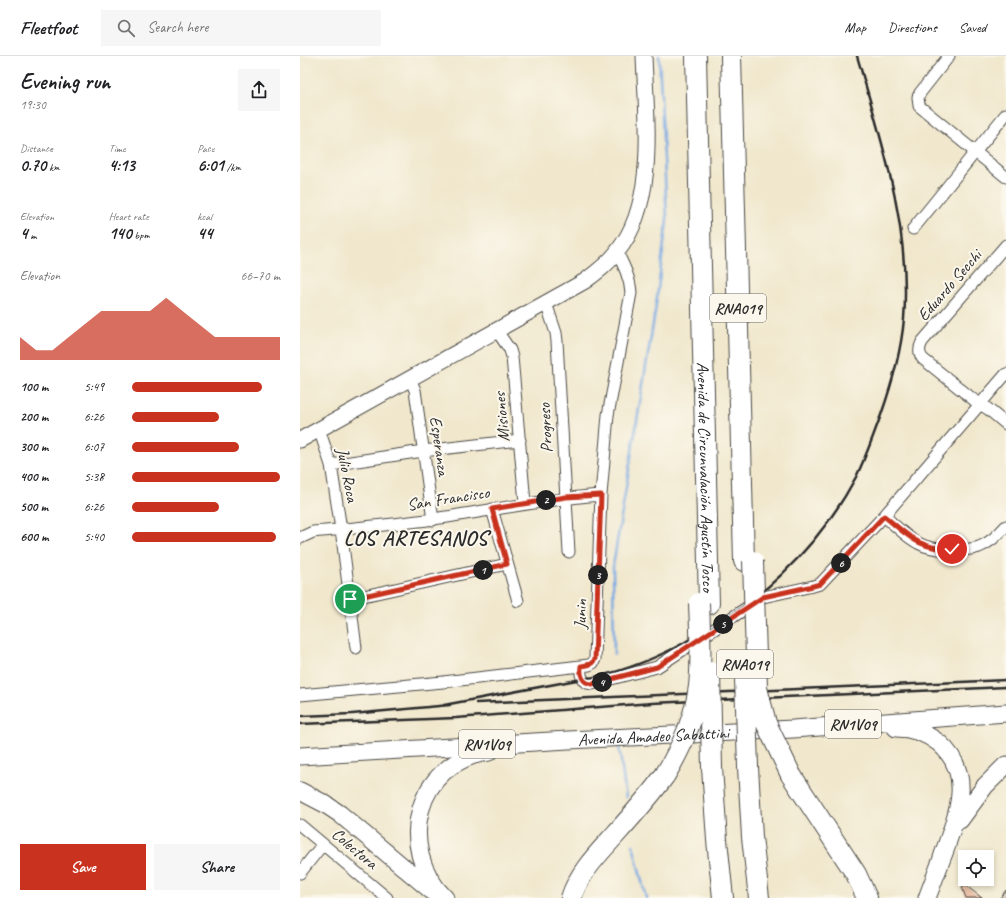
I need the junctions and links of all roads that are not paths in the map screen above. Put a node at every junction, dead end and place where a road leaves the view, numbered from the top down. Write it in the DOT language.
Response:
graph roads {
  1 [pos="644,56"];
  2 [pos="686,56"];
  3 [pos="696,56"];
  4 [pos="731,56"];
  5 [pos="949,56"];
  6 [pos="1006,114"];
  7 [pos="975,152"];
  8 [pos="1006,177"];
  9 [pos="700,222"];
  10 [pos="913,229"];
  11 [pos="1006,245"];
  12 [pos="617,252"];
  13 [pos="546,303"];
  14 [pos="498,330"];
  15 [pos="1006,374"];
  16 [pos="410,379"];
  17 [pos="980,404"];
  18 [pos="1006,424"];
  19 [pos="320,429"];
  20 [pos="300,440"];
  21 [pos="520,440"];
  22 [pos="423,451"];
  23 [pos="331,465"];
  24 [pos="601,495"];
  25 [pos="566,497"];
  26 [pos="525,503"];
  27 [pos="492,509"];
  28 [pos="884,516"];
  29 [pos="433,520"];
  30 [pos="1006,526"];
  31 [pos="341,529"];
  32 [pos="300,538"];
  33 [pos="569,552"];
  34 [pos="748,561"];
  35 [pos="507,564"];
  36 [pos="350,599"];
  37 [pos="518,601"];
  38 [pos="704,603"];
  39 [pos="356,648"];
  40 [pos="581,666"];
  41 [pos="300,695"];
  42 [pos="1006,713"];
  43 [pos="699,734"];
  44 [pos="674,735"];
  45 [pos="300,756"];
  46 [pos="1006,765"];
  47 [pos="300,791"];
  48 [pos="300,825"];
  49 [pos="323,844"];
  50 [pos="943,855"];
  51 [pos="300,873"];
  52 [pos="387,898"];
  53 [pos="440,898"];
  54 [pos="446,898"];
  55 [pos="571,898"];
  56 [pos="723,898"];
  57 [pos="759,898"];
  58 [pos="867,898"];
  59 [pos="928,898"];
  1 -- 12 [label="main road"];
  2 -- 9 [label="highway"];
  3 -- 9 [label="highway, Avenida de Circunvalación Agustín Tosco / RNA019"];
  4 -- 34 [label="highway, Avenida de Circunvalación Agustín Tosco / RNA019"];
  5 -- 7 [label="street"];
  6 -- 7 [label="street"];
  7 -- 8 [label="street"];
  7 -- 10 [label="street"];
  9 -- 38 [label="highway, Avenida de Circunvalación Agustín Tosco / RNA019"];
  11 -- 17 [label="street, Eduardo Secchi"];
  12 -- 13 [label="main road"];
  12 -- 24 [label="street, Junin"];
  13 -- 14 [label="main road"];
  13 -- 25 [label="street, Progreso"];
  14 -- 16 [label="main road"];
  14 -- 21 [label="street, Misiones"];
  15 -- 17 [label="street"];
  16 -- 19 [label="main road"];
  16 -- 22 [label="street, Esperanza"];
  17 -- 18 [label="street"];
  17 -- 28 [label="street"];
  19 -- 20 [label="main road"];
  19 -- 23 [label="street, Julio Roca"];
  21 -- 22 [label="street"];
  21 -- 26 [label="street, Misiones"];
  22 -- 23 [label="street"];
  22 -- 29 [label="street, Esperanza"];
  23 -- 31 [label="street, Julio Roca"];
  24 -- 25 [label="street, San Francisco"];
  24 -- 40 [label="street, Junin"];
  25 -- 26 [label="street, San Francisco"];
  25 -- 33 [label="street, Progreso"];
  26 -- 27 [label="street, San Francisco"];
  27 -- 29 [label="street, San Francisco"];
  27 -- 35 [label="street"];
  28 -- 30 [label="street"];
  28 -- 40 [label="street"];
  29 -- 31 [label="street, San Francisco"];
  31 -- 32 [label="street, San Francisco"];
  31 -- 36 [label="street, Julio Roca"];
  34 -- 57 [label="highway, Avenida de Circunvalación Agustín Tosco / RNA019, bridge"];
  34 -- 58 [label="highway, bridge"];
  35 -- 36 [label="street"];
  35 -- 37 [label="street"];
  36 -- 39 [label="street, Julio Roca"];
  38 -- 55 [label="highway, bridge"];
  38 -- 56 [label="highway, Avenida de Circunvalación Agustín Tosco / RNA019, bridge"];
  40 -- 41 [label="street, Junin"];
  42 -- 43 [label="main road, Avenida Amadeo Sabattini / RN1V09"];
  43 -- 44 [label="main road, Avenida Amadeo Sabattini / RN1V09"];
  43 -- 50 [label="main road"];
  44 -- 45 [label="main road, Avenida Amadeo Sabattini / RN1V09"];
  44 -- 54 [label="main road"];
  46 -- 50 [label="main road"];
  47 -- 53 [label="main road"];
  48 -- 49 [label="street, Colectora"];
  49 -- 51 [label="street"];
  49 -- 52 [label="street, Colectora"];
  50 -- 59 [label="main road"];
}
